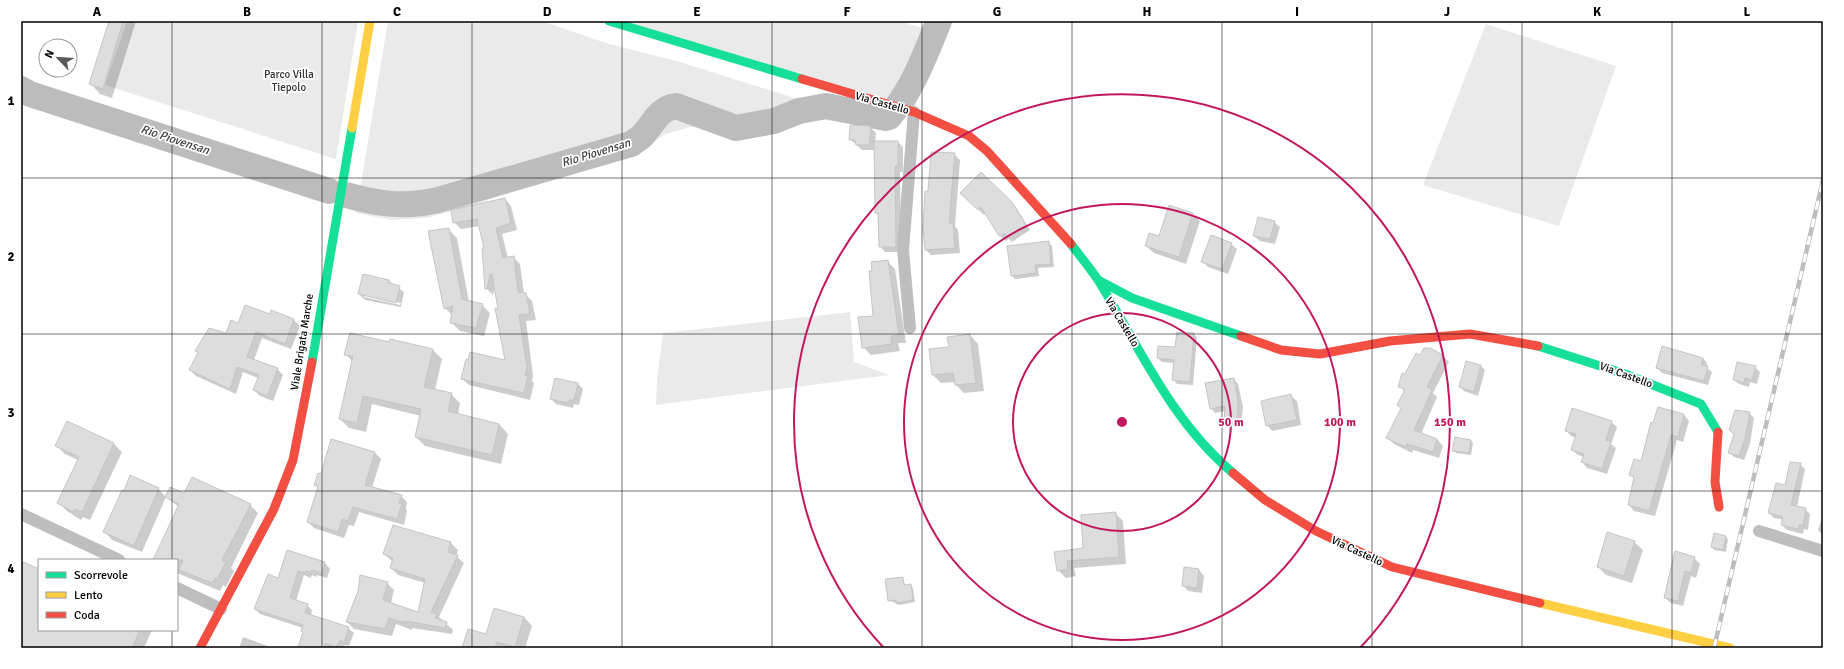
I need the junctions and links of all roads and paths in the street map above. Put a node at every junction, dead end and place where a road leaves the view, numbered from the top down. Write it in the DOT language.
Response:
graph roads {
  1 [pos="370,21"];
  2 [pos="609,21"];
  3 [pos="911,111"];
  4 [pos="1097,279"];
  5 [pos="910,328"];
  6 [pos="1719,507"];
  7 [pos="21,514"];
  8 [pos="1759,531"];
  9 [pos="1823,551"];
  10 [pos="116,559"];
  11 [pos="178,588"];
  12 [pos="221,608"];
  13 [pos="200,648"];
  14 [pos="1730,648"];
  1 -- 12 [label="street, Viale Brigata Marche"];
  2 -- 3 [label="street, Via Castello"];
  3 -- 4 [label="street, Via Castello"];
  3 -- 5 [label="street"];
  4 -- 6 [label="street, Via Castello"];
  4 -- 14 [label="street, Via Castello"];
  7 -- 10 [label="street"];
  8 -- 9 [label="street"];
  11 -- 12 [label="street"];
  12 -- 13 [label="street, Viale Brigata Marche"];
}
